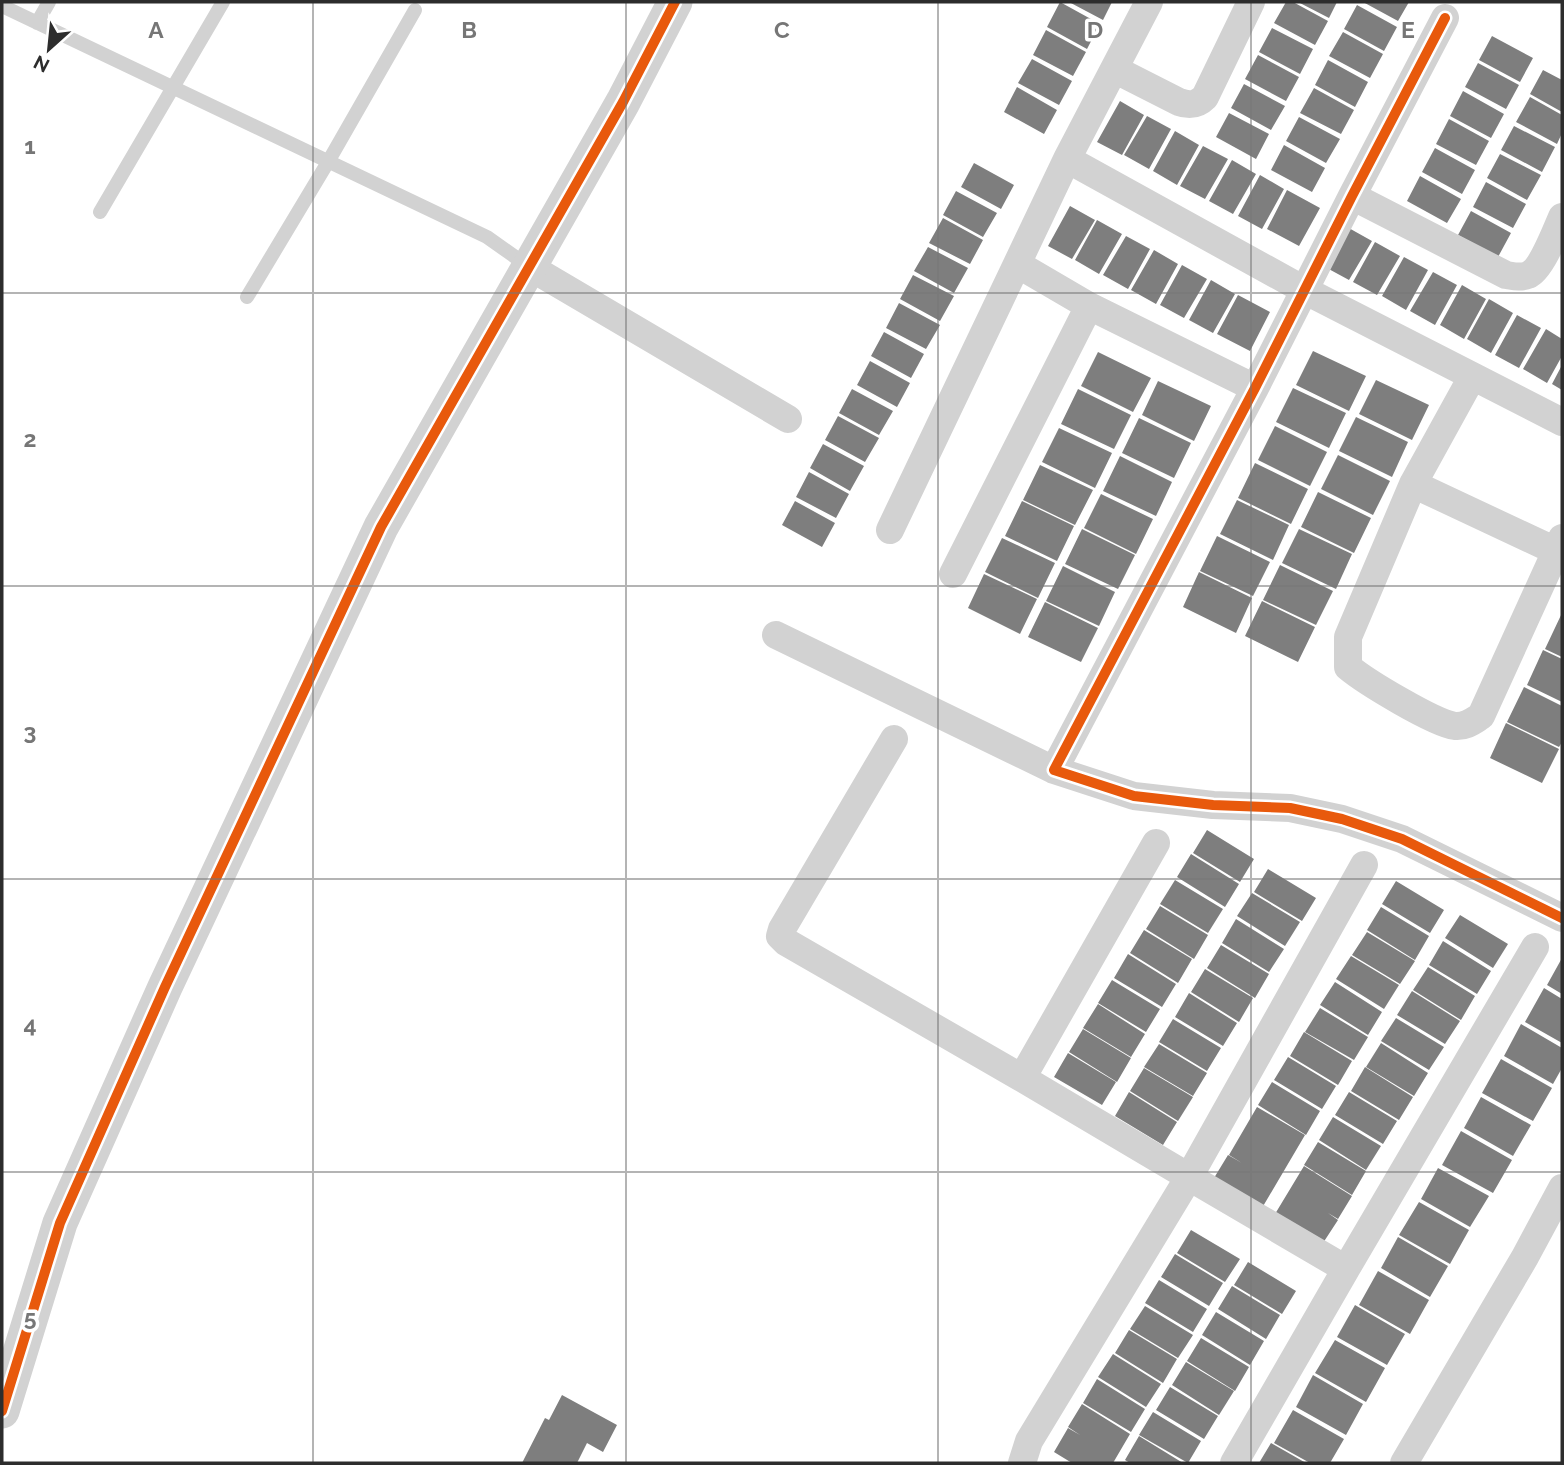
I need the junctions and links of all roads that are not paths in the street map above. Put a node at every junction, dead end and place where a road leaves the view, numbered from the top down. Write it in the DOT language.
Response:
graph roads {
  1 [pos="49,2"];
  2 [pos="223,2"];
  3 [pos="675,2"];
  4 [pos="1149,2"];
  5 [pos="1251,2"];
  6 [pos="2,6"];
  7 [pos="415,10"];
  8 [pos="1445,18"];
  9 [pos="37,23"];
  10 [pos="1114,69"];
  11 [pos="173,88"];
  12 [pos="1067,159"];
  13 [pos="328,162"];
  14 [pos="1352,196"];
  15 [pos="100,212"];
  16 [pos="1562,217"];
  17 [pos="1017,264"];
  18 [pos="528,266"];
  19 [pos="1306,291"];
  20 [pos="247,297"];
  21 [pos="1089,306"];
  22 [pos="1472,377"];
  23 [pos="1255,388"];
  24 [pos="788,419"];
  25 [pos="1562,422"];
  26 [pos="1413,484"];
  27 [pos="890,530"];
  28 [pos="1559,545"];
  29 [pos="953,574"];
  30 [pos="776,635"];
  31 [pos="894,739"];
  32 [pos="1054,770"];
  33 [pos="1156,843"];
  34 [pos="1364,865"];
  35 [pos="1562,918"];
  36 [pos="1535,947"];
  37 [pos="1022,1078"];
  38 [pos="1189,1177"];
  39 [pos="1562,1188"];
  40 [pos="1346,1269"];
  41 [pos="2,1411"];
  42 [pos="1022,1463"];
  43 [pos="1234,1463"];
  44 [pos="1404,1463"];
  1 -- 9 [label="lane"];
  2 -- 11 [label="lane"];
  3 -- 18 [label="street"];
  4 -- 10 [label="street"];
  5 -- 10 [label="street"];
  6 -- 9 [label="lane"];
  7 -- 13 [label="lane"];
  8 -- 14 [label="street"];
  9 -- 11 [label="lane"];
  10 -- 12 [label="street"];
  11 -- 13 [label="lane"];
  11 -- 15 [label="lane"];
  12 -- 17 [label="street"];
  12 -- 19 [label="street"];
  13 -- 18 [label="lane"];
  13 -- 20 [label="lane"];
  14 -- 16 [label="street"];
  14 -- 19 [label="street"];
  17 -- 21 [label="street"];
  17 -- 27 [label="street"];
  18 -- 24 [label="street"];
  18 -- 41 [label="street"];
  19 -- 22 [label="street"];
  19 -- 23 [label="street"];
  21 -- 23 [label="street"];
  21 -- 29 [label="street"];
  22 -- 25 [label="street"];
  22 -- 26 [label="street"];
  23 -- 32 [label="street"];
  26 -- 28 [label="street"];
  26 -- 28 [label="street"];
  30 -- 32 [label="street"];
  31 -- 37 [label="street"];
  32 -- 35 [label="street"];
  33 -- 37 [label="street"];
  34 -- 38 [label="street"];
  36 -- 40 [label="street"];
  37 -- 38 [label="street"];
  38 -- 40 [label="street"];
  38 -- 42 [label="street"];
  39 -- 44 [label="street"];
  40 -- 43 [label="street"];
}
